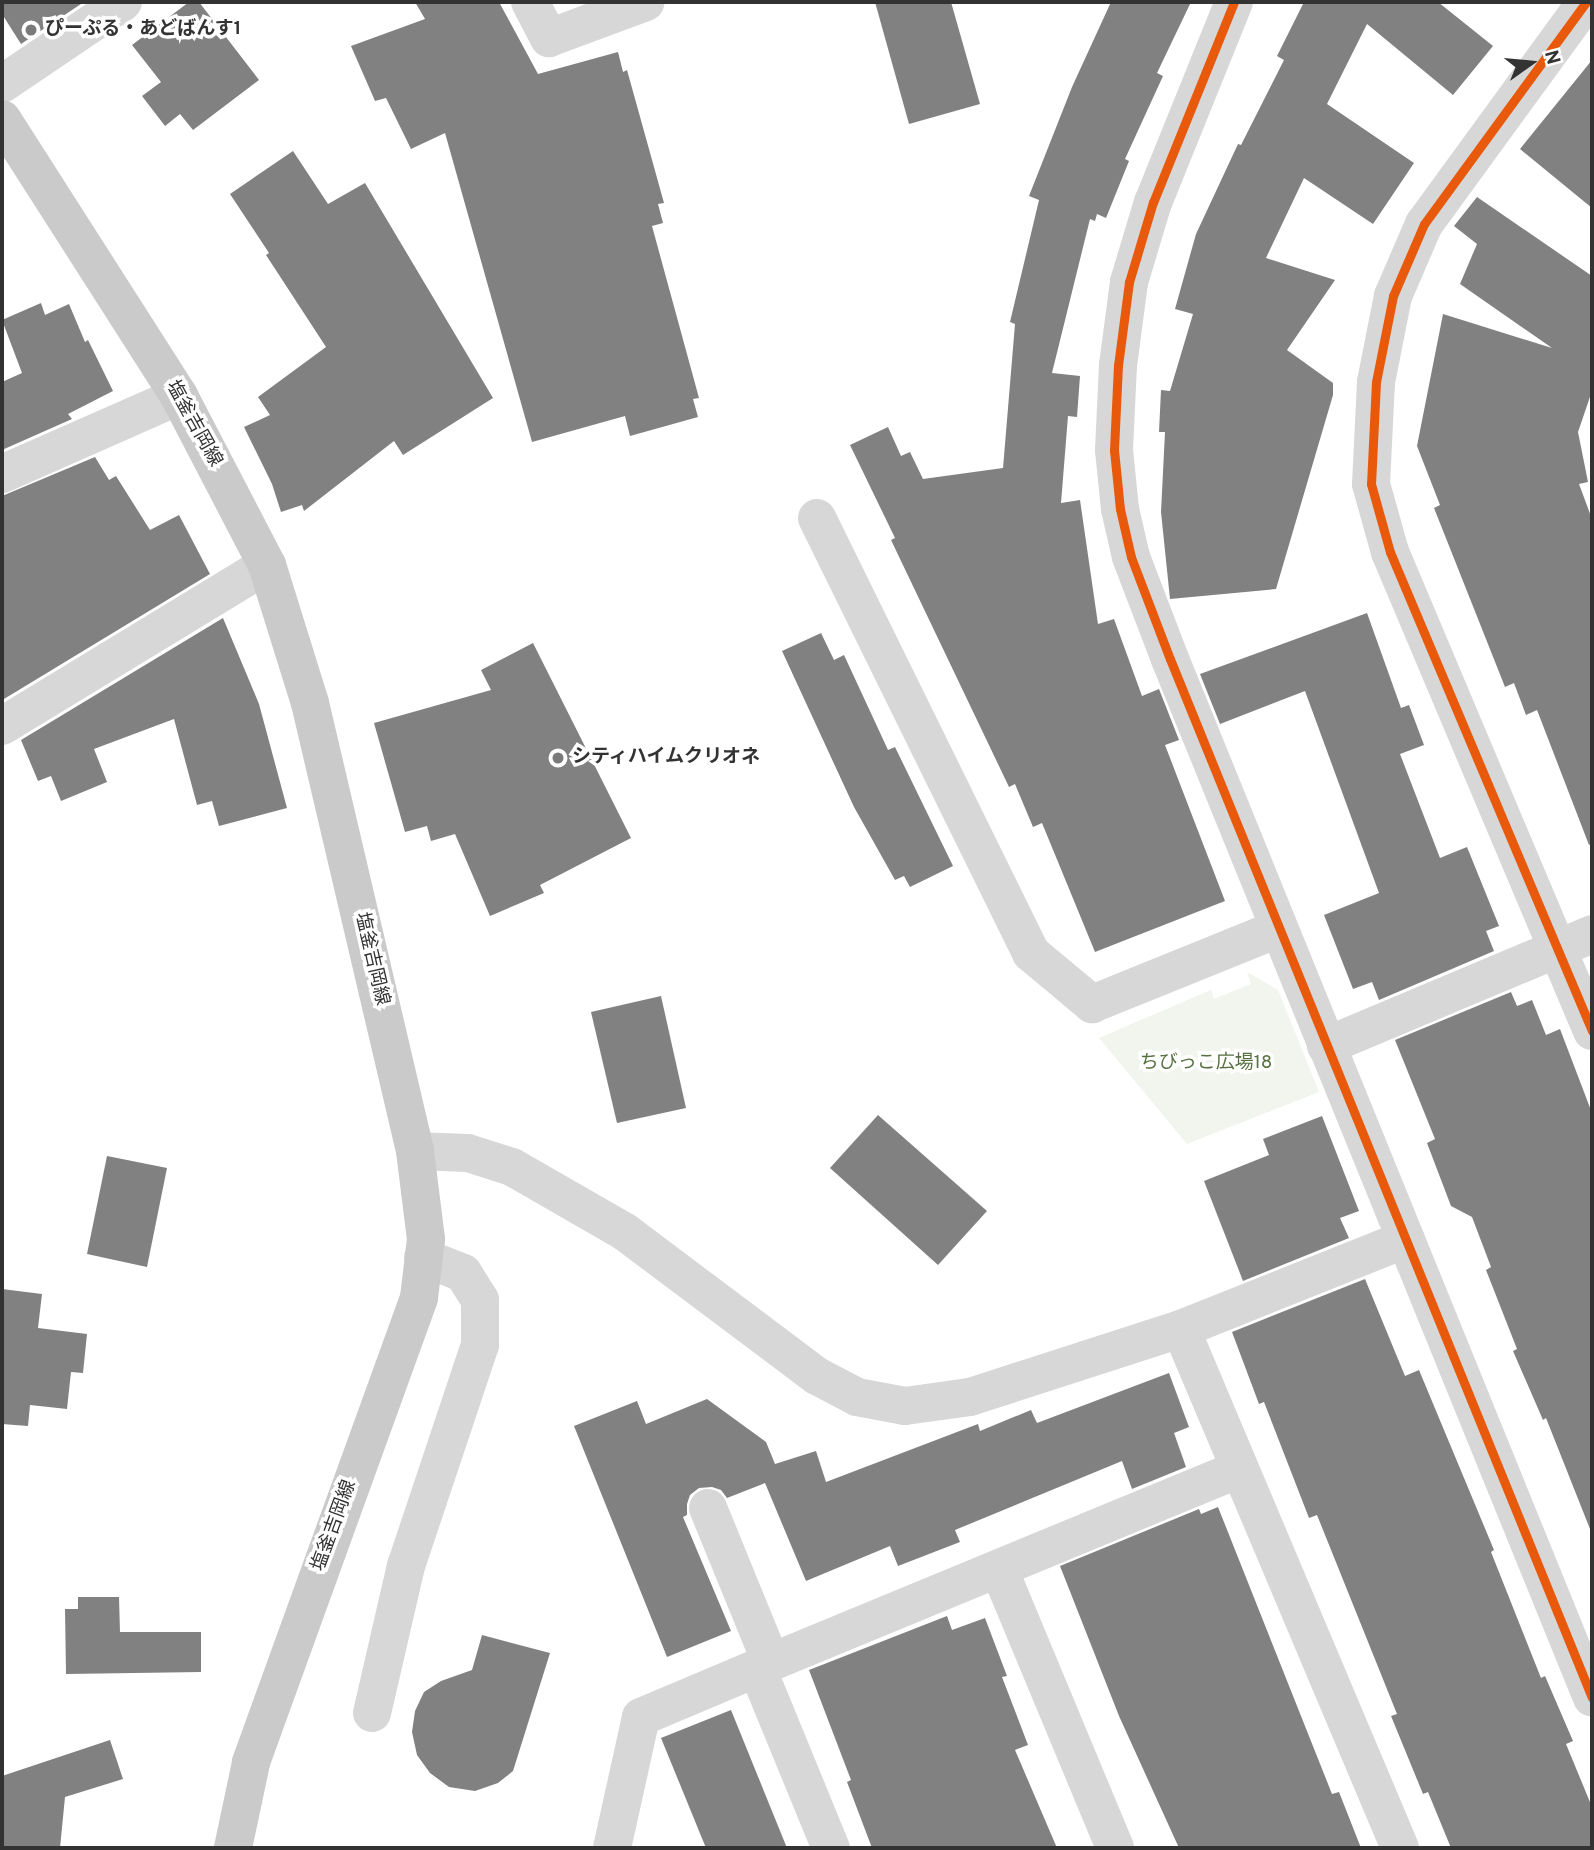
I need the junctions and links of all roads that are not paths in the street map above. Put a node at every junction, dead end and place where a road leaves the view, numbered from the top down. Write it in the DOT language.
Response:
graph roads {
  1 [pos="123,2"];
  2 [pos="530,2"];
  3 [pos="646,2"];
  4 [pos="1234,2"];
  5 [pos="1586,2"];
  6 [pos="2,85"];
  7 [pos="2,119"];
  8 [pos="179,396"];
  9 [pos="2,474"];
  10 [pos="817,518"];
  11 [pos="267,565"];
  12 [pos="2,726"];
  13 [pos="1278,929"];
  14 [pos="1592,934"];
  15 [pos="1557,948"];
  16 [pos="1592,1031"];
  17 [pos="1326,1046"];
  18 [pos="415,1151"];
  19 [pos="1406,1239"];
  20 [pos="424,1257"];
  21 [pos="1181,1329"];
  22 [pos="1239,1469"];
  23 [pos="708,1507"];
  24 [pos="999,1569"];
  25 [pos="764,1665"];
  26 [pos="1592,1698"];
  27 [pos="372,1713"];
  28 [pos="233,1848"];
  29 [pos="612,1848"];
  30 [pos="831,1848"];
  31 [pos="1115,1848"];
  32 [pos="1400,1848"];
  1 -- 6 [label="street"];
  2 -- 3 [label="street"];
  4 -- 13 [label="street"];
  5 -- 15 [label="street"];
  7 -- 8 [label="main road, 塩釜吉岡線"];
  8 -- 9 [label="street"];
  8 -- 11 [label="main road, 塩釜吉岡線"];
  10 -- 13 [label="street"];
  11 -- 12 [label="street"];
  11 -- 18 [label="main road, 塩釜吉岡線"];
  13 -- 17 [label="street"];
  14 -- 15 [label="street"];
  15 -- 16 [label="street"];
  15 -- 17 [label="street"];
  17 -- 19 [label="street"];
  18 -- 20 [label="main road, 塩釜吉岡線"];
  18 -- 21 [label="street"];
  19 -- 21 [label="street"];
  19 -- 26 [label="street"];
  20 -- 27 [label="street"];
  20 -- 28 [label="main road, 塩釜吉岡線"];
  21 -- 22 [label="street"];
  22 -- 24 [label="street"];
  22 -- 32 [label="street"];
  23 -- 25 [label="street"];
  24 -- 25 [label="street"];
  24 -- 31 [label="street"];
  25 -- 29 [label="street"];
  25 -- 30 [label="street"];
}
